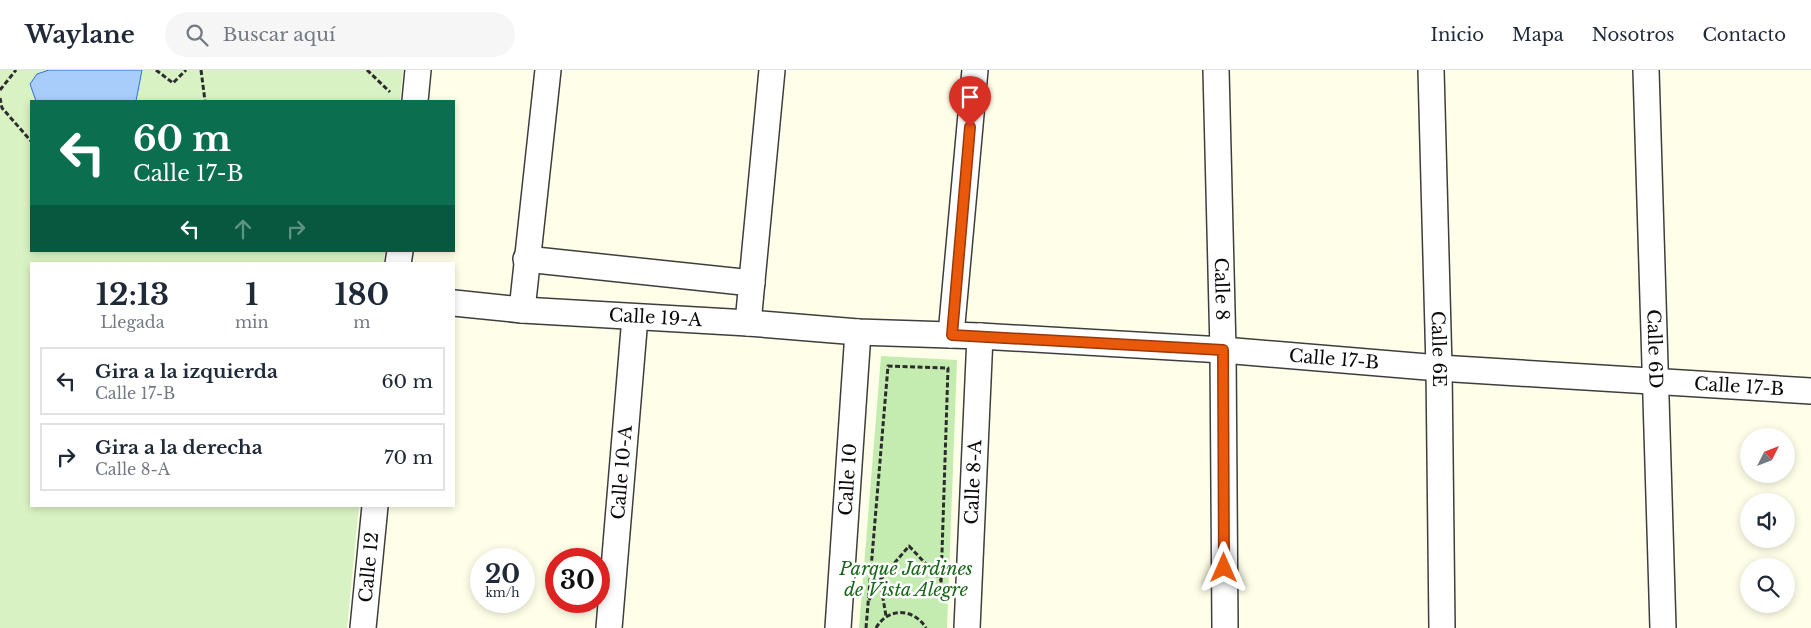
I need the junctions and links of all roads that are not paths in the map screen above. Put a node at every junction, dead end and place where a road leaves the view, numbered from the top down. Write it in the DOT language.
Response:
graph roads {
  1 [pos="418,70"];
  2 [pos="548,70"];
  3 [pos="772,70"];
  4 [pos="975,70"];
  5 [pos="1216,70"];
  6 [pos="1431,70"];
  7 [pos="1646,70"];
  8 [pos="404,98"];
  9 [pos="526,259"];
  10 [pos="752,283"];
  11 [pos="455,303"];
  12 [pos="522,310"];
  13 [pos="635,317"];
  14 [pos="748,323"];
  15 [pos="858,332"];
  16 [pos="952,335"];
  17 [pos="980,336"];
  18 [pos="1223,350"];
  19 [pos="1439,368"];
  20 [pos="1656,382"];
  21 [pos="1811,391"];
  22 [pos="375,507"];
  23 [pos="363,628"];
  24 [pos="609,628"];
  25 [pos="838,628"];
  26 [pos="967,628"];
  27 [pos="1225,628"];
  28 [pos="1442,628"];
  29 [pos="1664,628"];
  1 -- 8 [label="street"];
  2 -- 9 [label="street"];
  3 -- 10 [label="street"];
  4 -- 16 [label="street"];
  5 -- 18 [label="street, Calle 8"];
  6 -- 19 [label="street, Calle 6E"];
  7 -- 20 [label="street, Calle 6D"];
  9 -- 10 [label="street"];
  9 -- 12 [label="street"];
  10 -- 14 [label="street"];
  11 -- 12 [label="street, Calle 19-A"];
  12 -- 13 [label="street, Calle 19-A"];
  13 -- 14 [label="street, Calle 19-A"];
  13 -- 24 [label="street, Calle 10-A"];
  14 -- 15 [label="street, Calle 19-A"];
  15 -- 16 [label="street, Calle 17-B"];
  15 -- 25 [label="street, Calle 10"];
  16 -- 17 [label="street, Calle 17-B"];
  17 -- 18 [label="street, Calle 17-B"];
  17 -- 26 [label="street, Calle 8-A"];
  18 -- 19 [label="street, Calle 17-B"];
  18 -- 27 [label="street, Calle 8"];
  19 -- 20 [label="street, Calle 17-B"];
  19 -- 28 [label="street, Calle 6E"];
  20 -- 21 [label="street, Calle 17-B"];
  20 -- 29 [label="street, Calle 6D"];
  22 -- 23 [label="street, Calle 12"];
}
